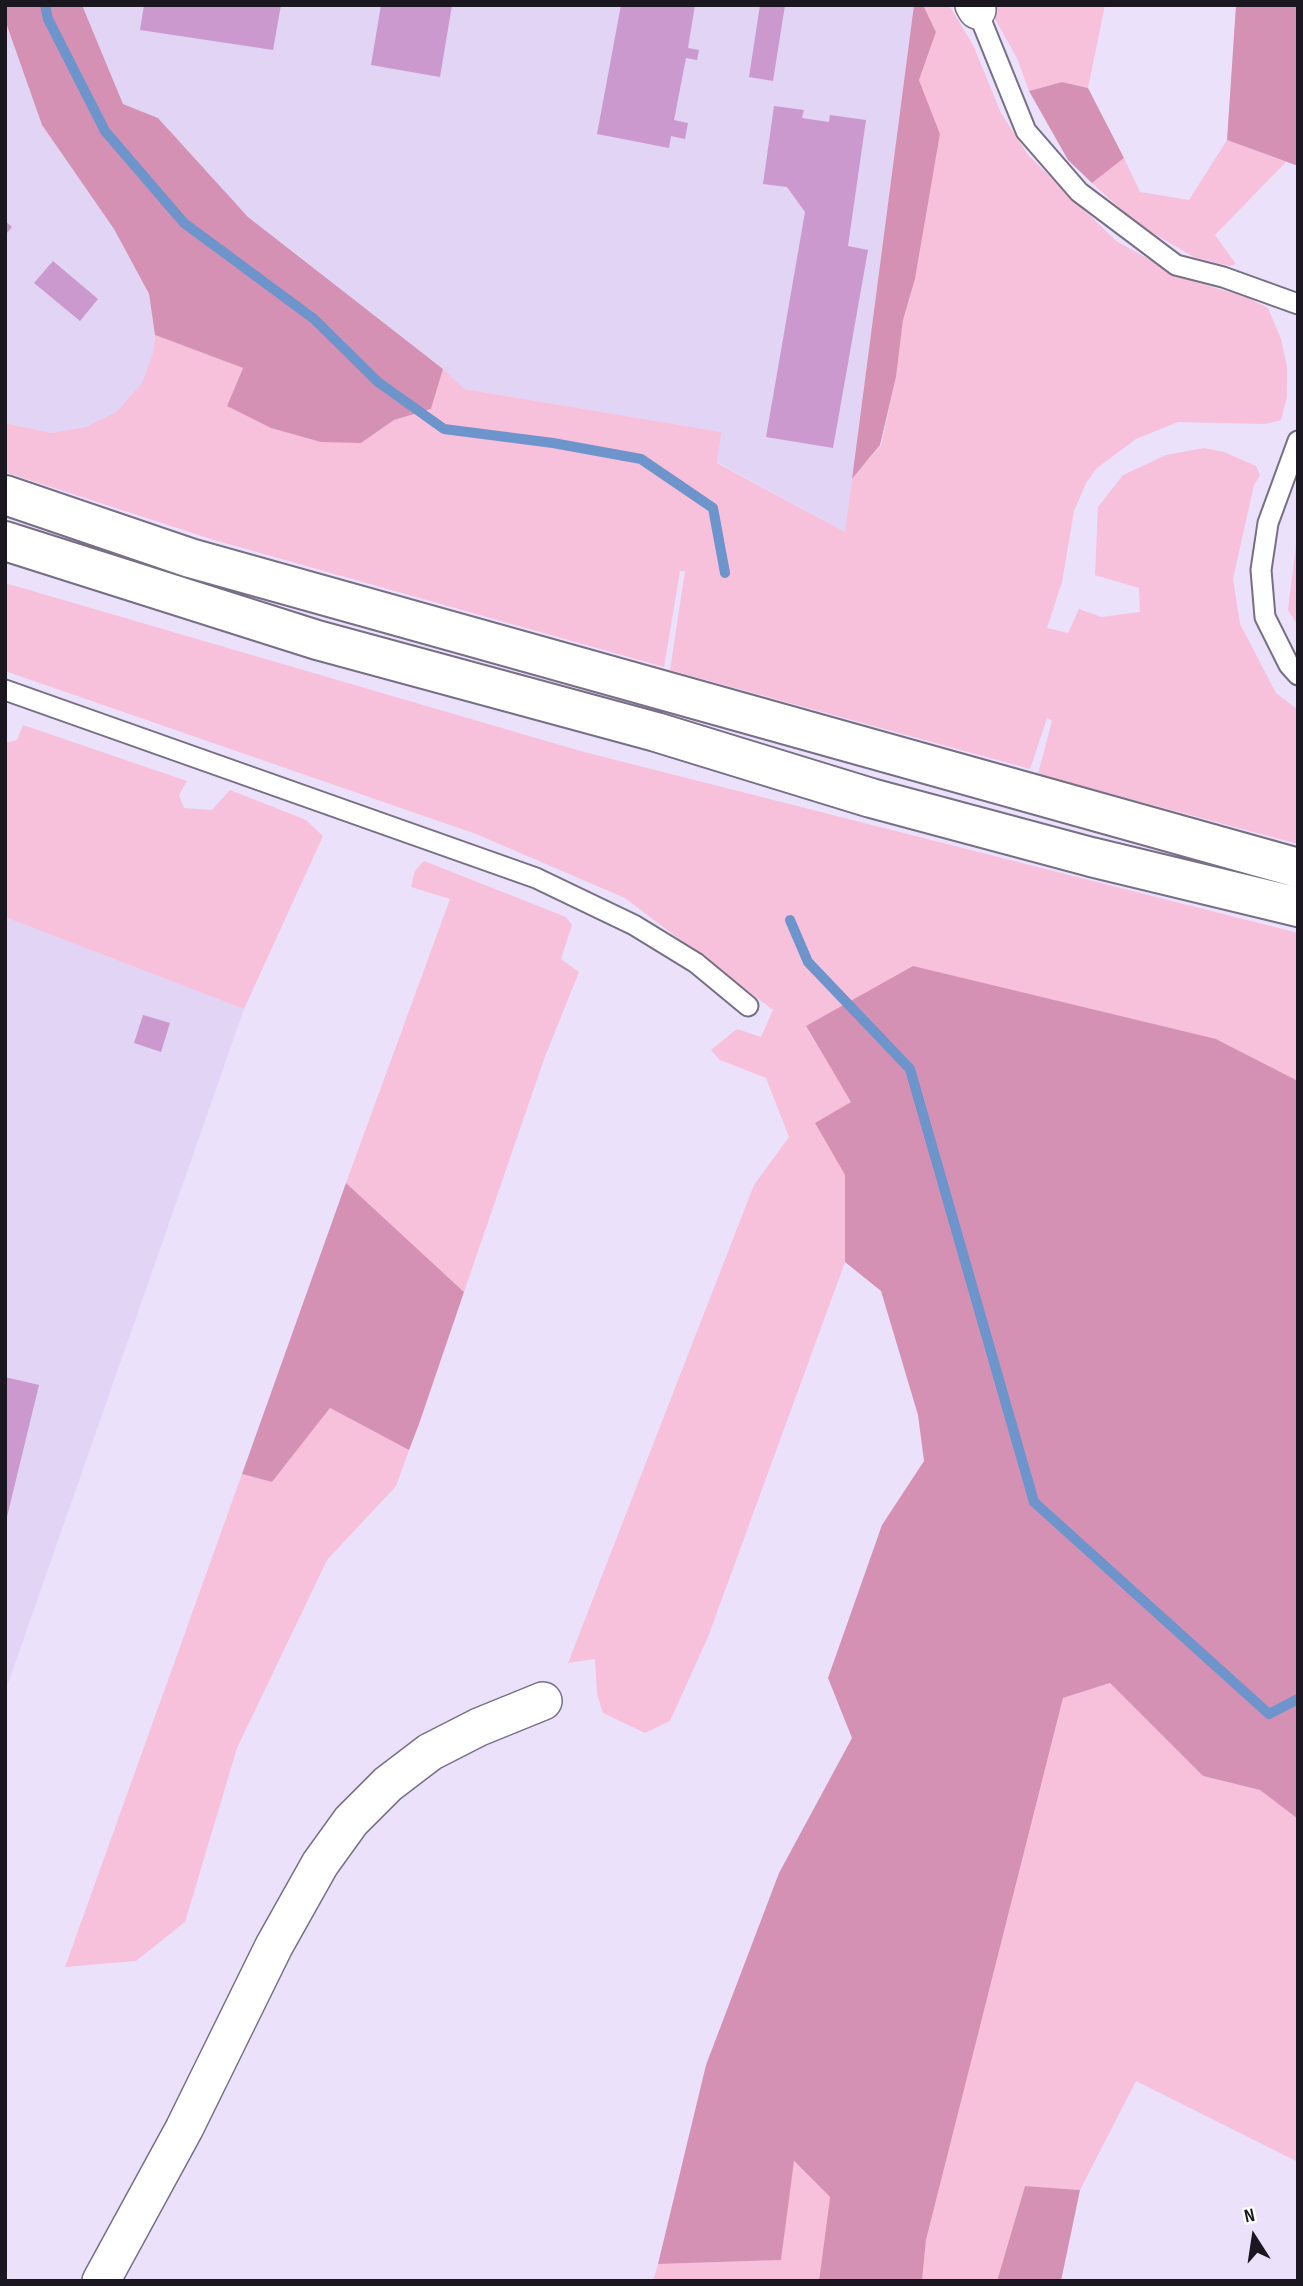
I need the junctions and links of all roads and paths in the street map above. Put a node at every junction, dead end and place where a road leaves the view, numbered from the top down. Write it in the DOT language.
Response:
graph roads {
  1 [pos="975,8"];
  2 [pos="1298,304"];
  3 [pos="1298,441"];
  4 [pos="5,495"];
  5 [pos="5,541"];
  6 [pos="1298,674"];
  7 [pos="5,690"];
  8 [pos="1298,868"];
  9 [pos="1298,907"];
  10 [pos="748,1006"];
  11 [pos="543,1701"];
  12 [pos="101,2281"];
  1 -- 2 [label="lane"];
  3 -- 6 [label="lane"];
  4 -- 8 [label="main road"];
  5 -- 9 [label="main road"];
  7 -- 10 [label="lane"];
  11 -- 12 [label="street"];
}
